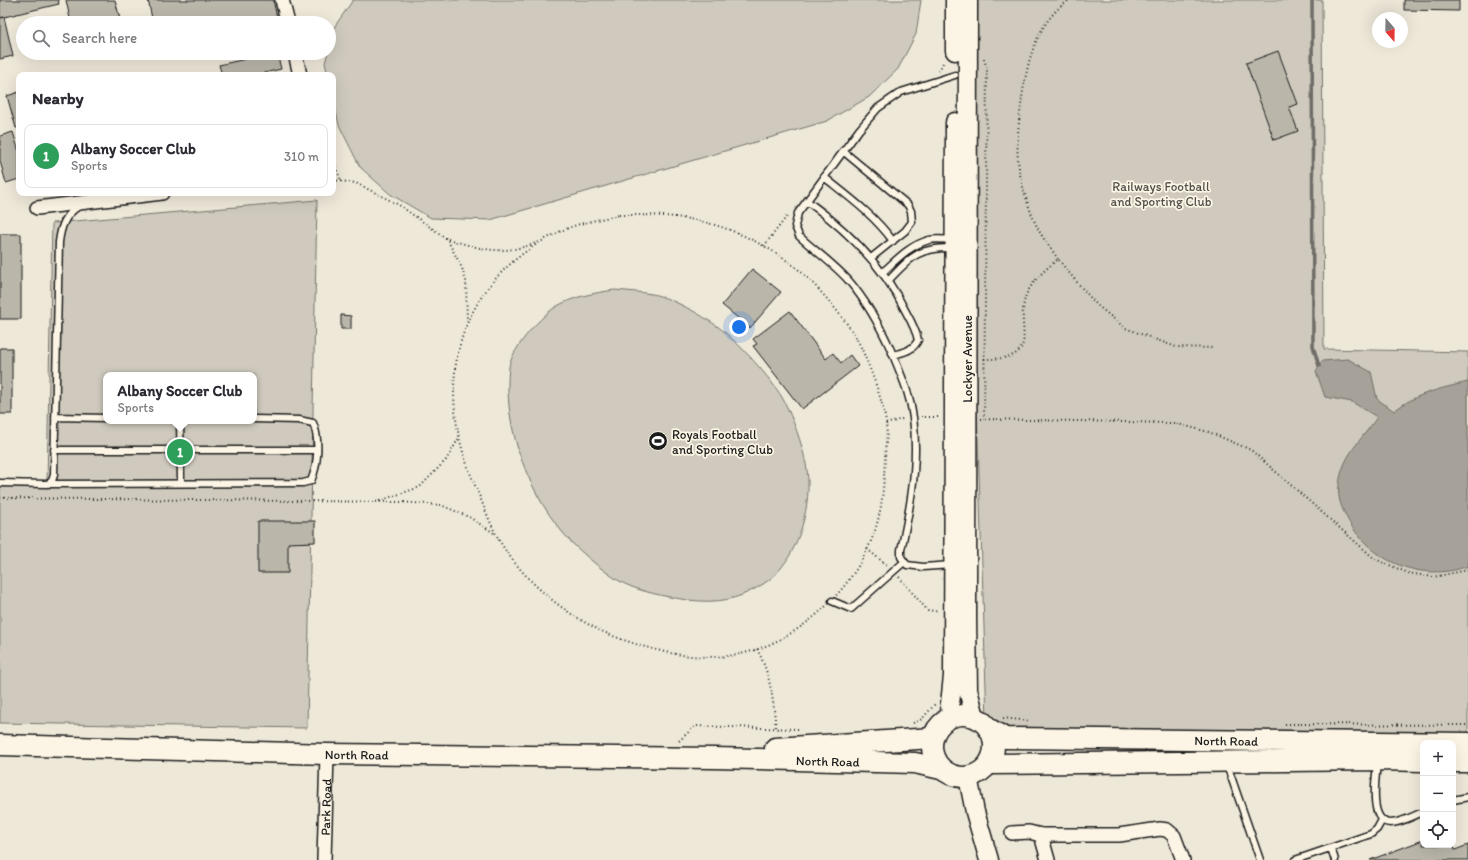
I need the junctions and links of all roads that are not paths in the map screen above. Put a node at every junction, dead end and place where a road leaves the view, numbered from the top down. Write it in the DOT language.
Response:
graph roads {
  1 [pos="282,0"];
  2 [pos="955,0"];
  3 [pos="968,0"];
  4 [pos="286,16"];
  5 [pos="297,60"];
  6 [pos="299,72"];
  7 [pos="955,75"];
  8 [pos="843,151"];
  9 [pos="824,177"];
  10 [pos="137,196"];
  11 [pos="806,201"];
  12 [pos="86,202"];
  13 [pos="37,208"];
  14 [pos="893,241"];
  15 [pos="960,244"];
  16 [pos="871,258"];
  17 [pos="882,273"];
  18 [pos="888,281"];
  19 [pos="892,355"];
  20 [pos="55,417"];
  21 [pos="103,418"];
  22 [pos="960,418"];
  23 [pos="257,419"];
  24 [pos="180,424"];
  25 [pos="54,450"];
  26 [pos="180,450"];
  27 [pos="316,450"];
  28 [pos="181,482"];
  29 [pos="0,483"];
  30 [pos="50,484"];
  31 [pos="904,562"];
  32 [pos="960,565"];
  33 [pos="832,602"];
  34 [pos="951,711"];
  35 [pos="989,721"];
  36 [pos="933,738"];
  37 [pos="1468,743"];
  38 [pos="0,745"];
  39 [pos="327,754"];
  40 [pos="714,758"];
  41 [pos="1377,760"];
  42 [pos="1226,761"];
  43 [pos="1420,761"];
  44 [pos="1456,762"];
  45 [pos="1468,762"];
  46 [pos="989,764"];
  47 [pos="941,769"];
  48 [pos="968,777"];
  49 [pos="1468,796"];
  50 [pos="1456,799"];
  51 [pos="1420,813"];
  52 [pos="1382,820"];
  53 [pos="1012,833"];
  54 [pos="1041,835"];
  55 [pos="1331,848"];
  56 [pos="324,860"];
  57 [pos="989,860"];
  58 [pos="1048,860"];
  59 [pos="1183,860"];
  60 [pos="1260,860"];
  61 [pos="1295,860"];
  62 [pos="1335,860"];
  1 -- 4 [label="street"];
  2 -- 7 [label="main road, Lockyer Avenue"];
  3 -- 15 [label="main road, Lockyer Avenue"];
  5 -- 6 [label="street"];
  7 -- 8 [label="lane"];
  7 -- 15 [label="main road, Lockyer Avenue"];
  8 -- 9 [label="lane"];
  8 -- 14 [label="lane"];
  9 -- 11 [label="lane"];
  9 -- 14 [label="lane"];
  10 -- 12 [label="street"];
  11 -- 16 [label="lane"];
  11 -- 19 [label="lane"];
  12 -- 13 [label="street"];
  12 -- 20 [label="lane"];
  14 -- 16 [label="lane"];
  15 -- 17 [label="lane"];
  15 -- 18 [label="lane"];
  15 -- 22 [label="main road, Lockyer Avenue"];
  15 -- 22 [label="main road, Lockyer Avenue"];
  16 -- 17 [label="lane"];
  17 -- 18 [label="lane"];
  18 -- 19 [label="lane"];
  19 -- 31 [label="lane"];
  20 -- 21 [label="lane"];
  20 -- 25 [label="lane"];
  22 -- 32 [label="main road, Lockyer Avenue"];
  23 -- 27 [label="lane"];
  24 -- 26 [label="lane"];
  25 -- 26 [label="lane"];
  25 -- 30 [label="lane"];
  26 -- 27 [label="lane"];
  26 -- 28 [label="lane"];
  27 -- 28 [label="lane"];
  28 -- 30 [label="lane"];
  29 -- 30 [label="lane"];
  31 -- 32 [label="lane"];
  31 -- 33 [label="lane"];
  32 -- 34 [label="main road, Lockyer Avenue"];
  32 -- 35 [label="main road, Lockyer Avenue"];
  34 -- 35 [label="main road"];
  34 -- 36 [label="main road"];
  35 -- 37 [label="main road, North Road"];
  35 -- 46 [label="main road"];
  36 -- 40 [label="main road, North Road"];
  36 -- 47 [label="main road"];
  38 -- 39 [label="main road, North Road"];
  39 -- 40 [label="main road, North Road"];
  39 -- 56 [label="street, Park Road"];
  40 -- 47 [label="main road, North Road"];
  41 -- 42 [label="main road, North Road"];
  41 -- 43 [label="main road, North Road"];
  41 -- 52 [label="lane"];
  42 -- 46 [label="main road, North Road"];
  42 -- 60 [label="lane"];
  44 -- 45 [label="main road"];
  46 -- 48 [label="main road"];
  47 -- 48 [label="main road"];
  48 -- 57 [label="main road"];
  49 -- 50 [label="lane"];
  51 -- 52 [label="lane"];
  52 -- 55 [label="lane"];
  53 -- 54 [label="street"];
  54 -- 58 [label="street"];
  54 -- 59 [label="street"];
  55 -- 61 [label="lane"];
  55 -- 62 [label="lane"];
}
